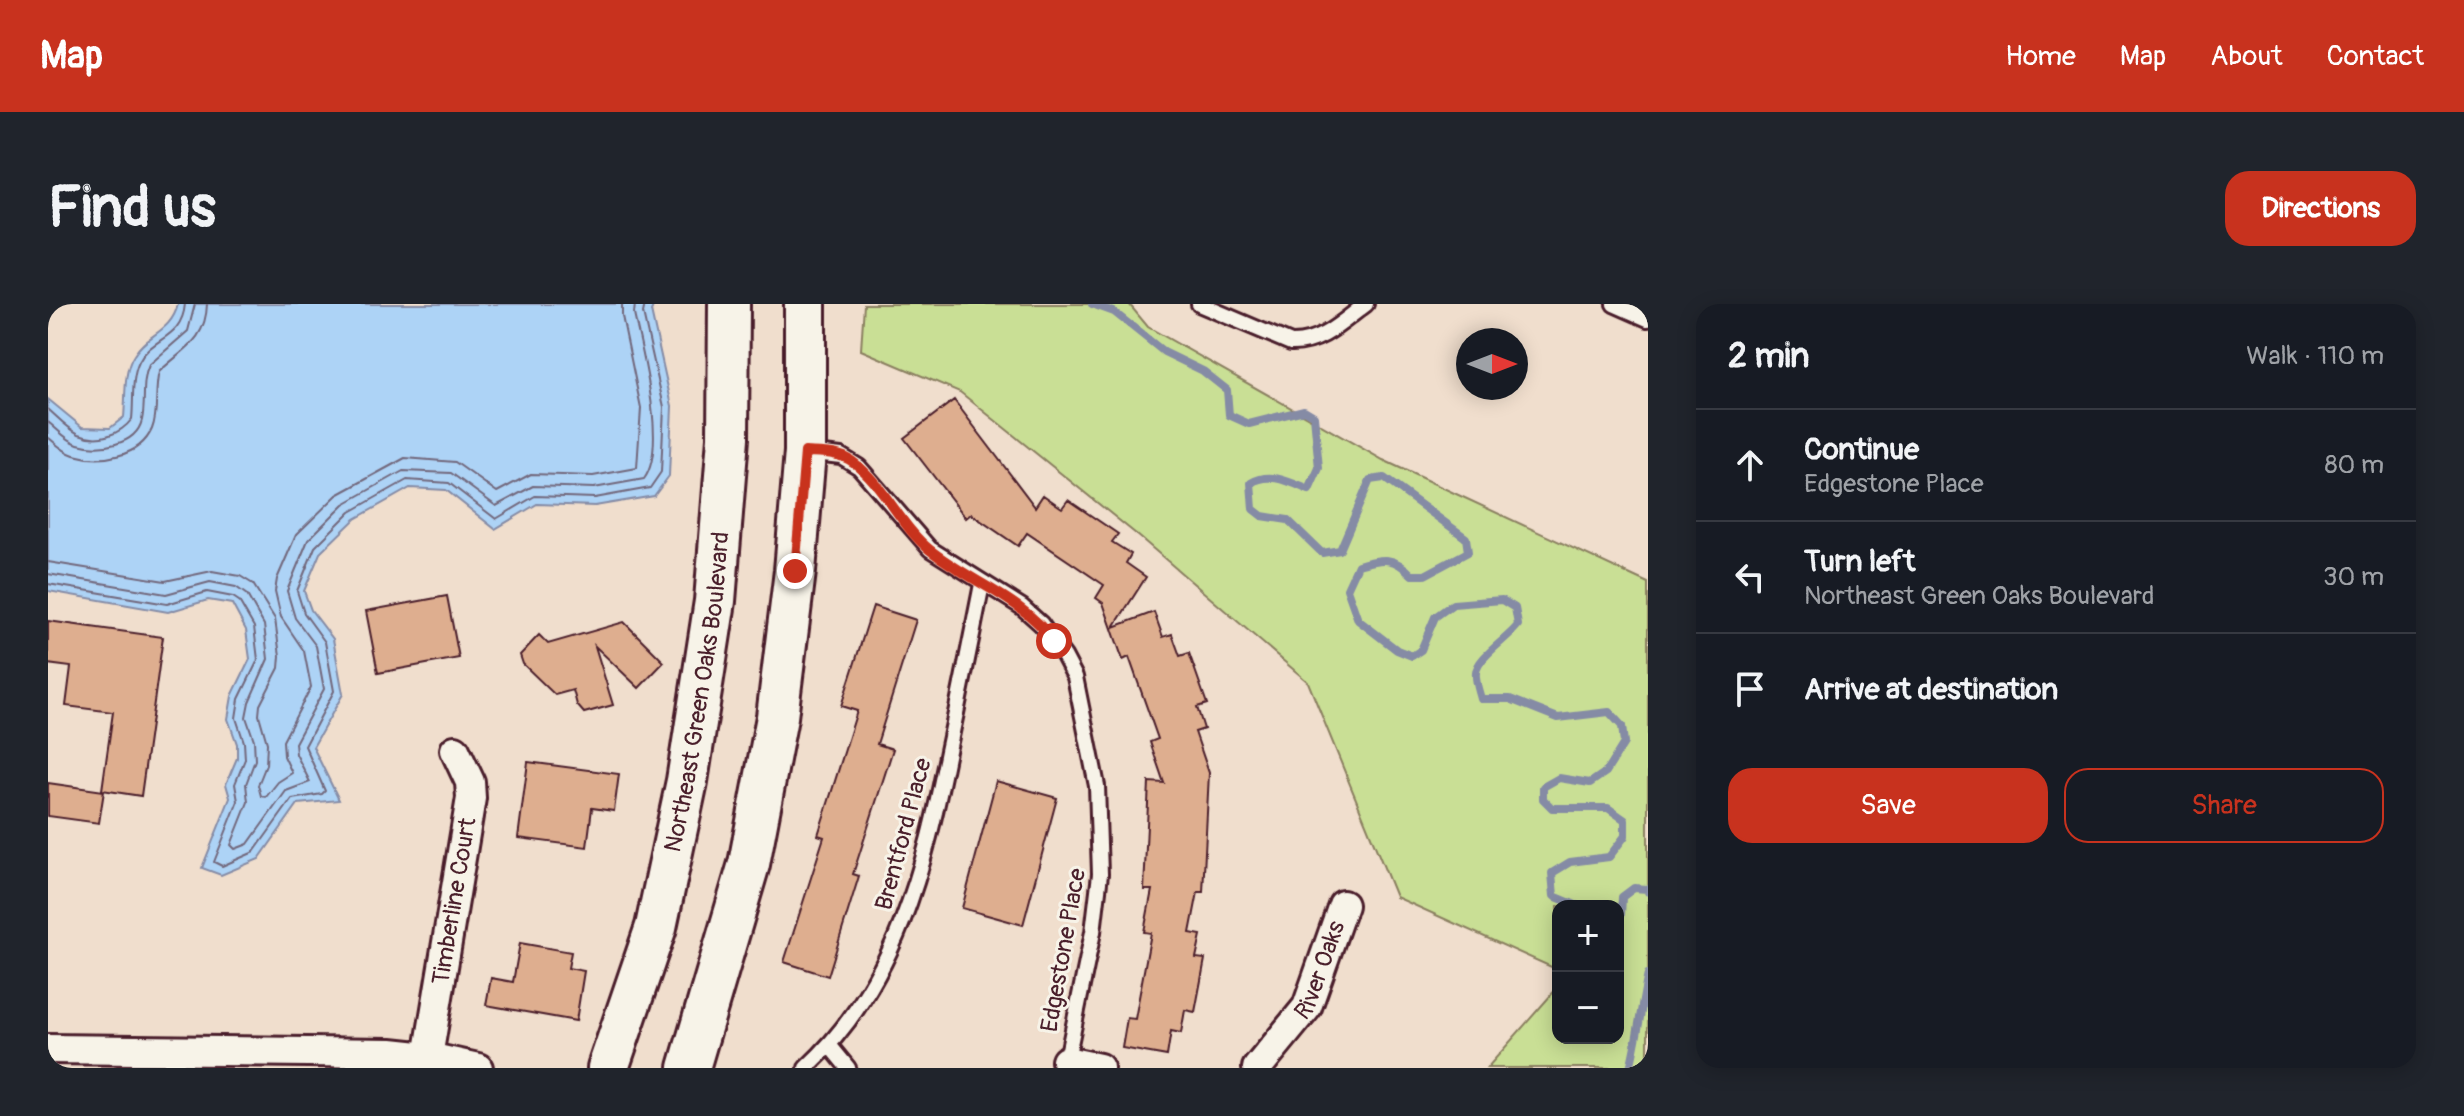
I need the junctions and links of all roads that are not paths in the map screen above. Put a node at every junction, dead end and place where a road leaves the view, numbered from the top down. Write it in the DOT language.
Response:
graph roads {
  1 [pos="729,304"];
  2 [pos="805,304"];
  3 [pos="1199,304"];
  4 [pos="1366,304"];
  5 [pos="1614,304"];
  6 [pos="1648,319"];
  7 [pos="805,452"];
  8 [pos="982,584"];
  9 [pos="455,750"];
  10 [pos="1343,905"];
  11 [pos="830,1046"];
  12 [pos="48,1049"];
  13 [pos="428,1057"];
  14 [pos="1066,1065"];
  15 [pos="478,1068"];
  16 [pos="608,1068"];
  17 [pos="689,1068"];
  18 [pos="806,1068"];
  19 [pos="848,1068"];
  20 [pos="1099,1068"];
  21 [pos="1257,1068"];
  1 -- 16 [label="main road, Northeast Green Oaks Boulevard"];
  2 -- 7 [label="main road"];
  3 -- 4 [label="lane"];
  5 -- 6 [label="lane"];
  7 -- 8 [label="lane, Edgestone Place"];
  7 -- 17 [label="main road"];
  8 -- 11 [label="lane, Brentford Place"];
  8 -- 14 [label="lane, Edgestone Place"];
  9 -- 13 [label="street, Timberline Court"];
  10 -- 21 [label="street, River Oaks"];
  11 -- 18 [label="lane, Brentford Place"];
  11 -- 19 [label="lane"];
  12 -- 13 [label="street"];
  13 -- 15 [label="street"];
  14 -- 20 [label="street"];
}
